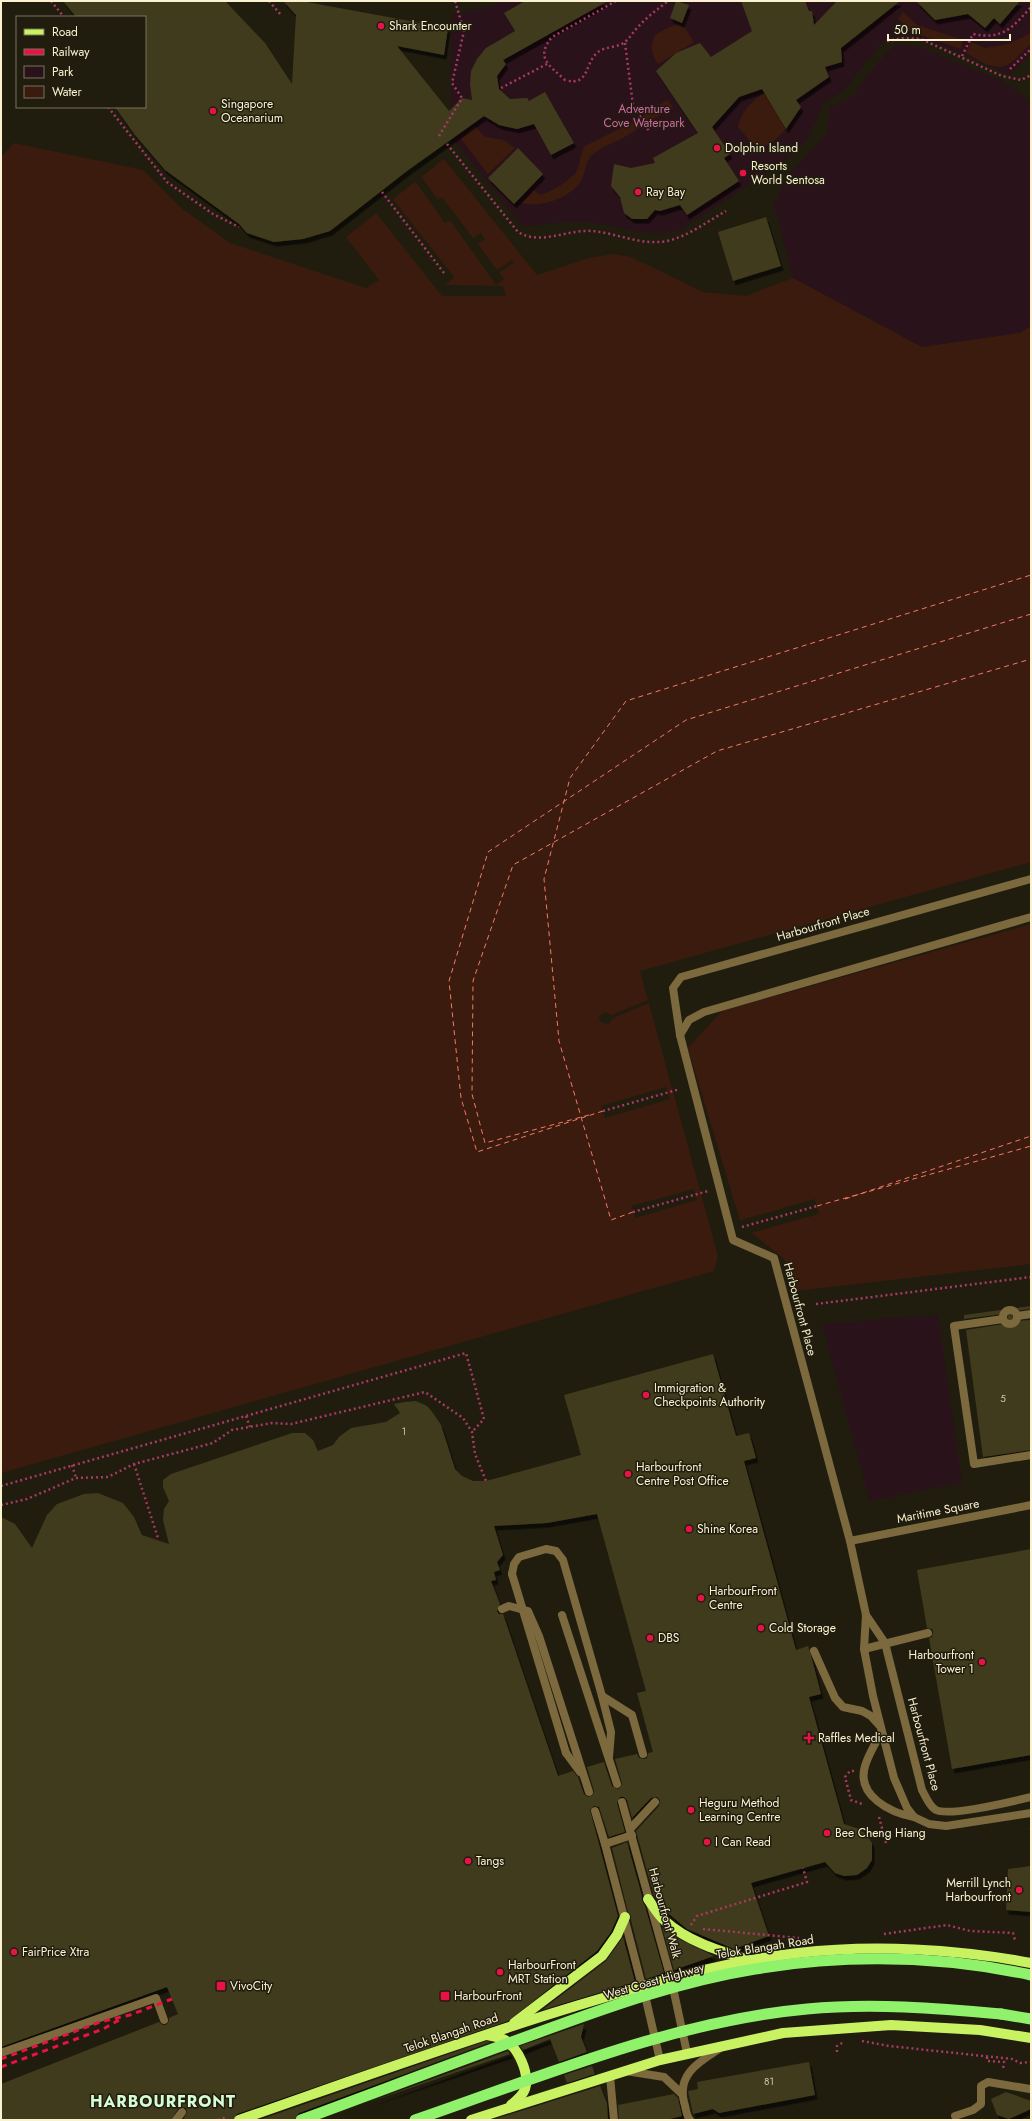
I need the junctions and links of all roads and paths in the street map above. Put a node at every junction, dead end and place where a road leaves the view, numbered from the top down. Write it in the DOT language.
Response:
graph roads {
  1 [pos="51,1"];
  2 [pos="269,1"];
  3 [pos="455,1"];
  4 [pos="616,1"];
  5 [pos="668,1"];
  6 [pos="663,2"];
  7 [pos="1031,7"];
  8 [pos="281,15"];
  9 [pos="63,16"];
  10 [pos="887,41"];
  11 [pos="625,43"];
  12 [pos="1031,49"];
  13 [pos="962,56"];
  14 [pos="547,64"];
  15 [pos="1010,69"];
  16 [pos="1031,75"];
  17 [pos="501,88"];
  18 [pos="109,108"];
  19 [pos="649,131"];
  20 [pos="439,136"];
  21 [pos="447,144"];
  22 [pos="382,192"];
  23 [pos="726,211"];
  24 [pos="239,227"];
  25 [pos="444,274"];
  26 [pos="1031,879"];
  27 [pos="1031,917"];
  28 [pos="680,1035"];
  29 [pos="680,1088"];
  30 [pos="603,1111"];
  31 [pos="709,1191"];
  32 [pos="817,1206"];
  33 [pos="633,1212"];
  34 [pos="735,1229"];
  35 [pos="1031,1277"];
  36 [pos="816,1304"];
  37 [pos="1031,1314"];
  38 [pos="246,1416"];
  39 [pos="250,1427"];
  40 [pos="472,1432"];
  41 [pos="1031,1455"];
  42 [pos="134,1464"];
  43 [pos="72,1465"];
  44 [pos="76,1478"];
  45 [pos="486,1481"];
  46 [pos="1,1486"];
  47 [pos="1,1505"];
  48 [pos="1031,1505"];
  49 [pos="158,1538"];
  50 [pos="850,1541"];
  51 [pos="502,1609"];
  52 [pos="562,1615"];
  53 [pos="866,1615"];
  54 [pos="928,1633"];
  55 [pos="885,1643"];
  56 [pos="864,1648"];
  57 [pos="814,1651"];
  58 [pos="602,1696"];
  59 [pos="880,1729"];
  60 [pos="643,1754"];
  61 [pos="609,1756"];
  62 [pos="585,1779"];
  63 [pos="617,1784"];
  64 [pos="589,1792"];
  65 [pos="1031,1798"];
  66 [pos="622,1802"];
  67 [pos="655,1802"];
  68 [pos="595,1811"];
  69 [pos="1031,1813"];
  70 [pos="914,1817"];
  71 [pos="1031,1828"];
  72 [pos="631,1832"];
  73 [pos="1031,1832"];
  74 [pos="605,1844"];
  75 [pos="803,1868"];
  76 [pos="648,1899"];
  77 [pos="625,1917"];
  78 [pos="877,1935"];
  79 [pos="805,1938"];
  80 [pos="1015,1940"];
  81 [pos="751,1960"];
  82 [pos="1031,1963"];
  83 [pos="1031,1975"];
  84 [pos="671,1979"];
  85 [pos="642,1986"];
  86 [pos="1031,2019"];
  87 [pos="164,2020"];
  88 [pos="509,2027"];
  89 [pos="487,2034"];
  90 [pos="1031,2038"];
  91 [pos="856,2040"];
  92 [pos="850,2041"];
  93 [pos="725,2045"];
  94 [pos="837,2052"];
  95 [pos="1,2053"];
  96 [pos="687,2054"];
  97 [pos="987,2056"];
  98 [pos="660,2060"];
  99 [pos="1031,2062"];
  100 [pos="1003,2070"];
  101 [pos="625,2071"];
  102 [pos="610,2076"];
  103 [pos="1030,2089"];
  104 [pos="682,2094"];
  105 [pos="509,2107"];
  106 [pos="182,2112"];
  107 [pos="956,2116"];
  108 [pos="690,2119"];
  109 [pos="176,2120"];
  110 [pos="239,2120"];
  111 [pos="301,2120"];
  112 [pos="415,2120"];
  113 [pos="471,2120"];
  114 [pos="614,2120"];
  1 -- 9 [label="path"];
  2 -- 8 [label="path"];
  3 -- 20 [label="path"];
  4 -- 14 [label="path"];
  5 -- 6 [label="path"];
  6 -- 11 [label="path"];
  7 -- 13 [label="path"];
  10 -- 13 [label="path"];
  11 -- 14 [label="path"];
  11 -- 19 [label="path"];
  12 -- 15 [label="path"];
  13 -- 16 [label="path"];
  14 -- 17 [label="path"];
  18 -- 24 [label="path"];
  21 -- 23 [label="path"];
  22 -- 25 [label="path"];
  26 -- 28 [label="street, Harbourfront Place"];
  27 -- 28 [label="street"];
  28 -- 50 [label="street, Harbourfront Place"];
  29 -- 30 [label="path"];
  31 -- 33 [label="path"];
  32 -- 34 [label="path"];
  35 -- 36 [label="path"];
  37 -- 41 [label="street"];
  38 -- 39 [label="path"];
  38 -- 40 [label="path"];
  38 -- 43 [label="path"];
  39 -- 40 [label="path"];
  39 -- 42 [label="path"];
  40 -- 45 [label="path"];
  42 -- 44 [label="path"];
  42 -- 49 [label="path"];
  43 -- 44 [label="path"];
  43 -- 46 [label="path"];
  44 -- 47 [label="path"];
  48 -- 50 [label="street, Maritime Square"];
  50 -- 53 [label="street, Harbourfront Place"];
  51 -- 62 [label="street"];
  52 -- 61 [label="street"];
  53 -- 55 [label="street, Harbourfront Place"];
  53 -- 56 [label="street, Harbourfront Place"];
  54 -- 55 [label="street"];
  55 -- 56 [label="street"];
  55 -- 65 [label="street, Harbourfront Place"];
  56 -- 59 [label="street, Harbourfront Place"];
  57 -- 59 [label="street"];
  58 -- 60 [label="street"];
  58 -- 61 [label="street"];
  58 -- 62 [label="street, bridge"];
  59 -- 70 [label="street, Harbourfront Place"];
  59 -- 70 [label="street"];
  61 -- 63 [label="street"];
  62 -- 64 [label="street"];
  66 -- 72 [label="street, Harbourfront Walk"];
  67 -- 72 [label="street"];
  68 -- 74 [label="street"];
  69 -- 70 [label="street"];
  71 -- 73 [label="path"];
  72 -- 74 [label="street"];
  72 -- 76 [label="street, Harbourfront Walk"];
  74 -- 77 [label="street"];
  75 -- 79 [label="path"];
  76 -- 81 [label="main road"];
  76 -- 84 [label="street, Harbourfront Walk"];
  77 -- 85 [label="street"];
  77 -- 88 [label="main road"];
  78 -- 80 [label="path"];
  81 -- 82 [label="main road, Telok Blangah Road"];
  81 -- 84 [label="main road, Telok Blangah Road"];
  83 -- 111 [label="highway, West Coast Highway, bridge"];
  84 -- 85 [label="main road, Telok Blangah Road"];
  84 -- 96 [label="street, Harbourfront Walk"];
  85 -- 88 [label="main road, Telok Blangah Road"];
  85 -- 98 [label="street"];
  86 -- 112 [label="highway, bridge"];
  87 -- 95 [label="street"];
  88 -- 89 [label="main road, Telok Blangah Road"];
  89 -- 105 [label="main road"];
  89 -- 110 [label="main road, Telok Blangah Road"];
  90 -- 93 [label="main road"];
  91 -- 97 [label="path"];
  92 -- 94 [label="path"];
  93 -- 96 [label="main road"];
  93 -- 104 [label="street"];
  96 -- 98 [label="main road"];
  97 -- 99 [label="path"];
  97 -- 100 [label="path"];
  98 -- 101 [label="main road"];
  101 -- 102 [label="main road"];
  101 -- 104 [label="street"];
  102 -- 105 [label="main road"];
  102 -- 114 [label="street"];
  103 -- 107 [label="street"];
  104 -- 108 [label="street"];
  105 -- 113 [label="main road"];
  106 -- 109 [label="street"];
}
